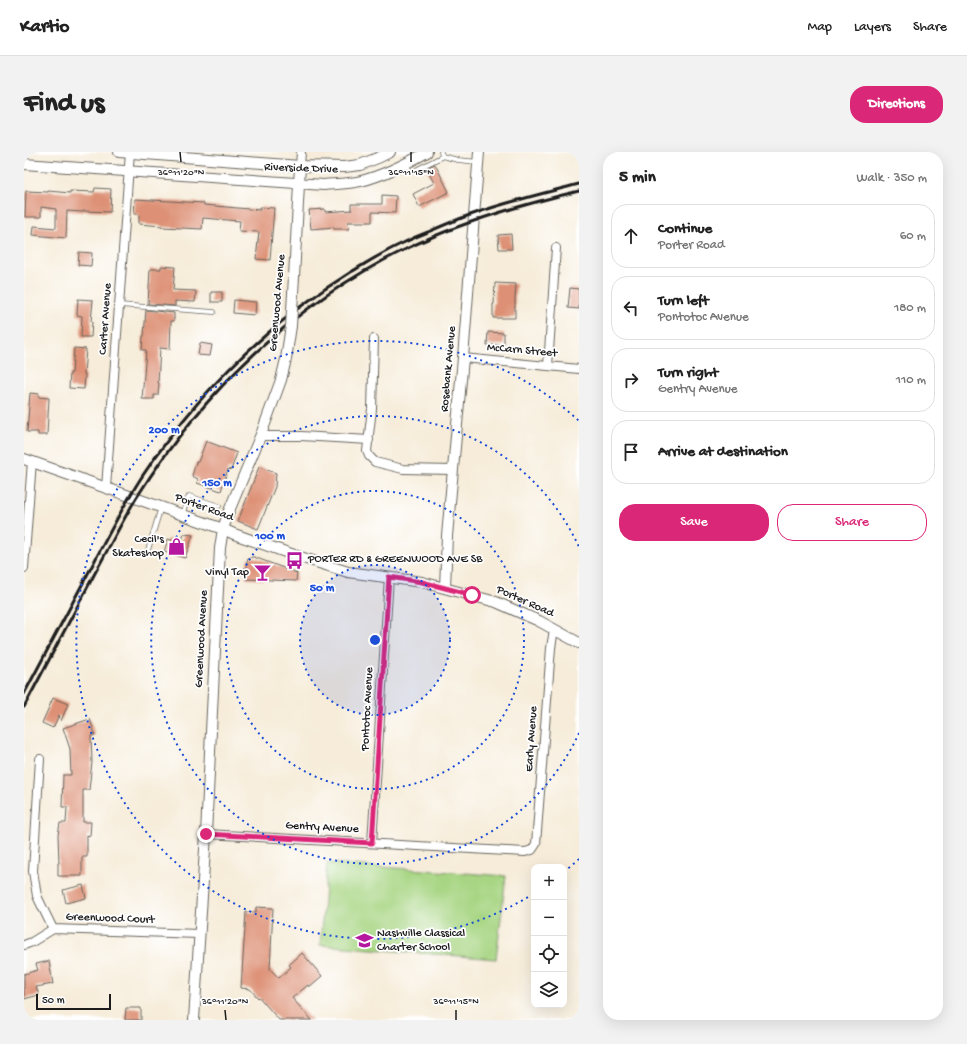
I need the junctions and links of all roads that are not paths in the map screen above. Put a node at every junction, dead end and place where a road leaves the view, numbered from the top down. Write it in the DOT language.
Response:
graph roads {
  1 [pos="119,152"];
  2 [pos="130,152"];
  3 [pos="301,152"];
  4 [pos="390,152"];
  5 [pos="427,152"];
  6 [pos="441,154"];
  7 [pos="200,155"];
  8 [pos="479,157"];
  9 [pos="24,164"];
  10 [pos="406,164"];
  11 [pos="300,166"];
  12 [pos="129,171"];
  13 [pos="198,176"];
  14 [pos="299,184"];
  15 [pos="556,248"];
  16 [pos="119,305"];
  17 [pos="214,312"];
  18 [pos="374,339"];
  19 [pos="463,358"];
  20 [pos="548,366"];
  21 [pos="579,369"];
  22 [pos="260,436"];
  23 [pos="369,440"];
  24 [pos="28,460"];
  25 [pos="453,470"];
  26 [pos="106,488"];
  27 [pos="218,506"];
  28 [pos="161,507"];
  29 [pos="182,514"];
  30 [pos="223,528"];
  31 [pos="148,550"];
  32 [pos="24,568"];
  33 [pos="389,577"];
  34 [pos="445,588"];
  35 [pos="554,629"];
  36 [pos="579,643"];
  37 [pos="40,759"];
  38 [pos="206,834"];
  39 [pos="372,843"];
  40 [pos="532,850"];
  41 [pos="53,929"];
  42 [pos="199,934"];
  43 [pos="24,945"];
  44 [pos="194,1020"];
  1 -- 2 [label="street, Riverside Drive"];
  2 -- 7 [label="street, Riverside Drive"];
  2 -- 12 [label="street, Carter Avenue"];
  3 -- 11 [label="street, Greenwood Avenue"];
  4 -- 11 [label="street, Riverside Drive"];
  5 -- 10 [label="street, Riverside Drive"];
  6 -- 8 [label="lane"];
  6 -- 10 [label="lane"];
  7 -- 11 [label="street, Riverside Drive"];
  7 -- 13 [label="street"];
  8 -- 19 [label="street, Rosebank Avenue"];
  9 -- 12 [label="street, Riverside Drive"];
  10 -- 14 [label="street, Riverside Drive"];
  11 -- 14 [label="street, Greenwood Avenue"];
  12 -- 13 [label="street, Riverside Drive"];
  12 -- 16 [label="street, Carter Avenue"];
  13 -- 14 [label="street, Riverside Drive"];
  14 -- 22 [label="street, Greenwood Avenue, bridge"];
  15 -- 20 [label="street"];
  16 -- 17 [label="lane"];
  16 -- 26 [label="street, Carter Avenue"];
  18 -- 23 [label="street"];
  19 -- 20 [label="street, McCarn Street"];
  19 -- 25 [label="street, Rosebank Avenue"];
  20 -- 21 [label="street, McCarn Street"];
  22 -- 23 [label="street"];
  22 -- 30 [label="street, Greenwood Avenue"];
  23 -- 25 [label="street"];
  24 -- 26 [label="street, Porter Road"];
  24 -- 32 [label="street"];
  25 -- 34 [label="street, Rosebank Avenue"];
  26 -- 28 [label="street, Porter Road"];
  27 -- 29 [label="lane"];
  28 -- 29 [label="street, Porter Road"];
  28 -- 31 [label="lane"];
  29 -- 30 [label="street, Porter Road"];
  30 -- 33 [label="street, Porter Road"];
  30 -- 38 [label="street, Greenwood Avenue"];
  33 -- 34 [label="street, Porter Road"];
  33 -- 39 [label="street, Pontotoc Avenue"];
  34 -- 35 [label="street, Porter Road"];
  35 -- 36 [label="street, Porter Road"];
  35 -- 40 [label="street, Early Avenue"];
  37 -- 41 [label="street"];
  38 -- 39 [label="street, Gentry Avenue"];
  38 -- 42 [label="street, Greenwood Avenue"];
  39 -- 40 [label="street, Gentry Avenue"];
  41 -- 42 [label="street, Greenwood Court"];
  41 -- 43 [label="street, Greenwood Court"];
  42 -- 44 [label="street, Greenwood Avenue"];
}
